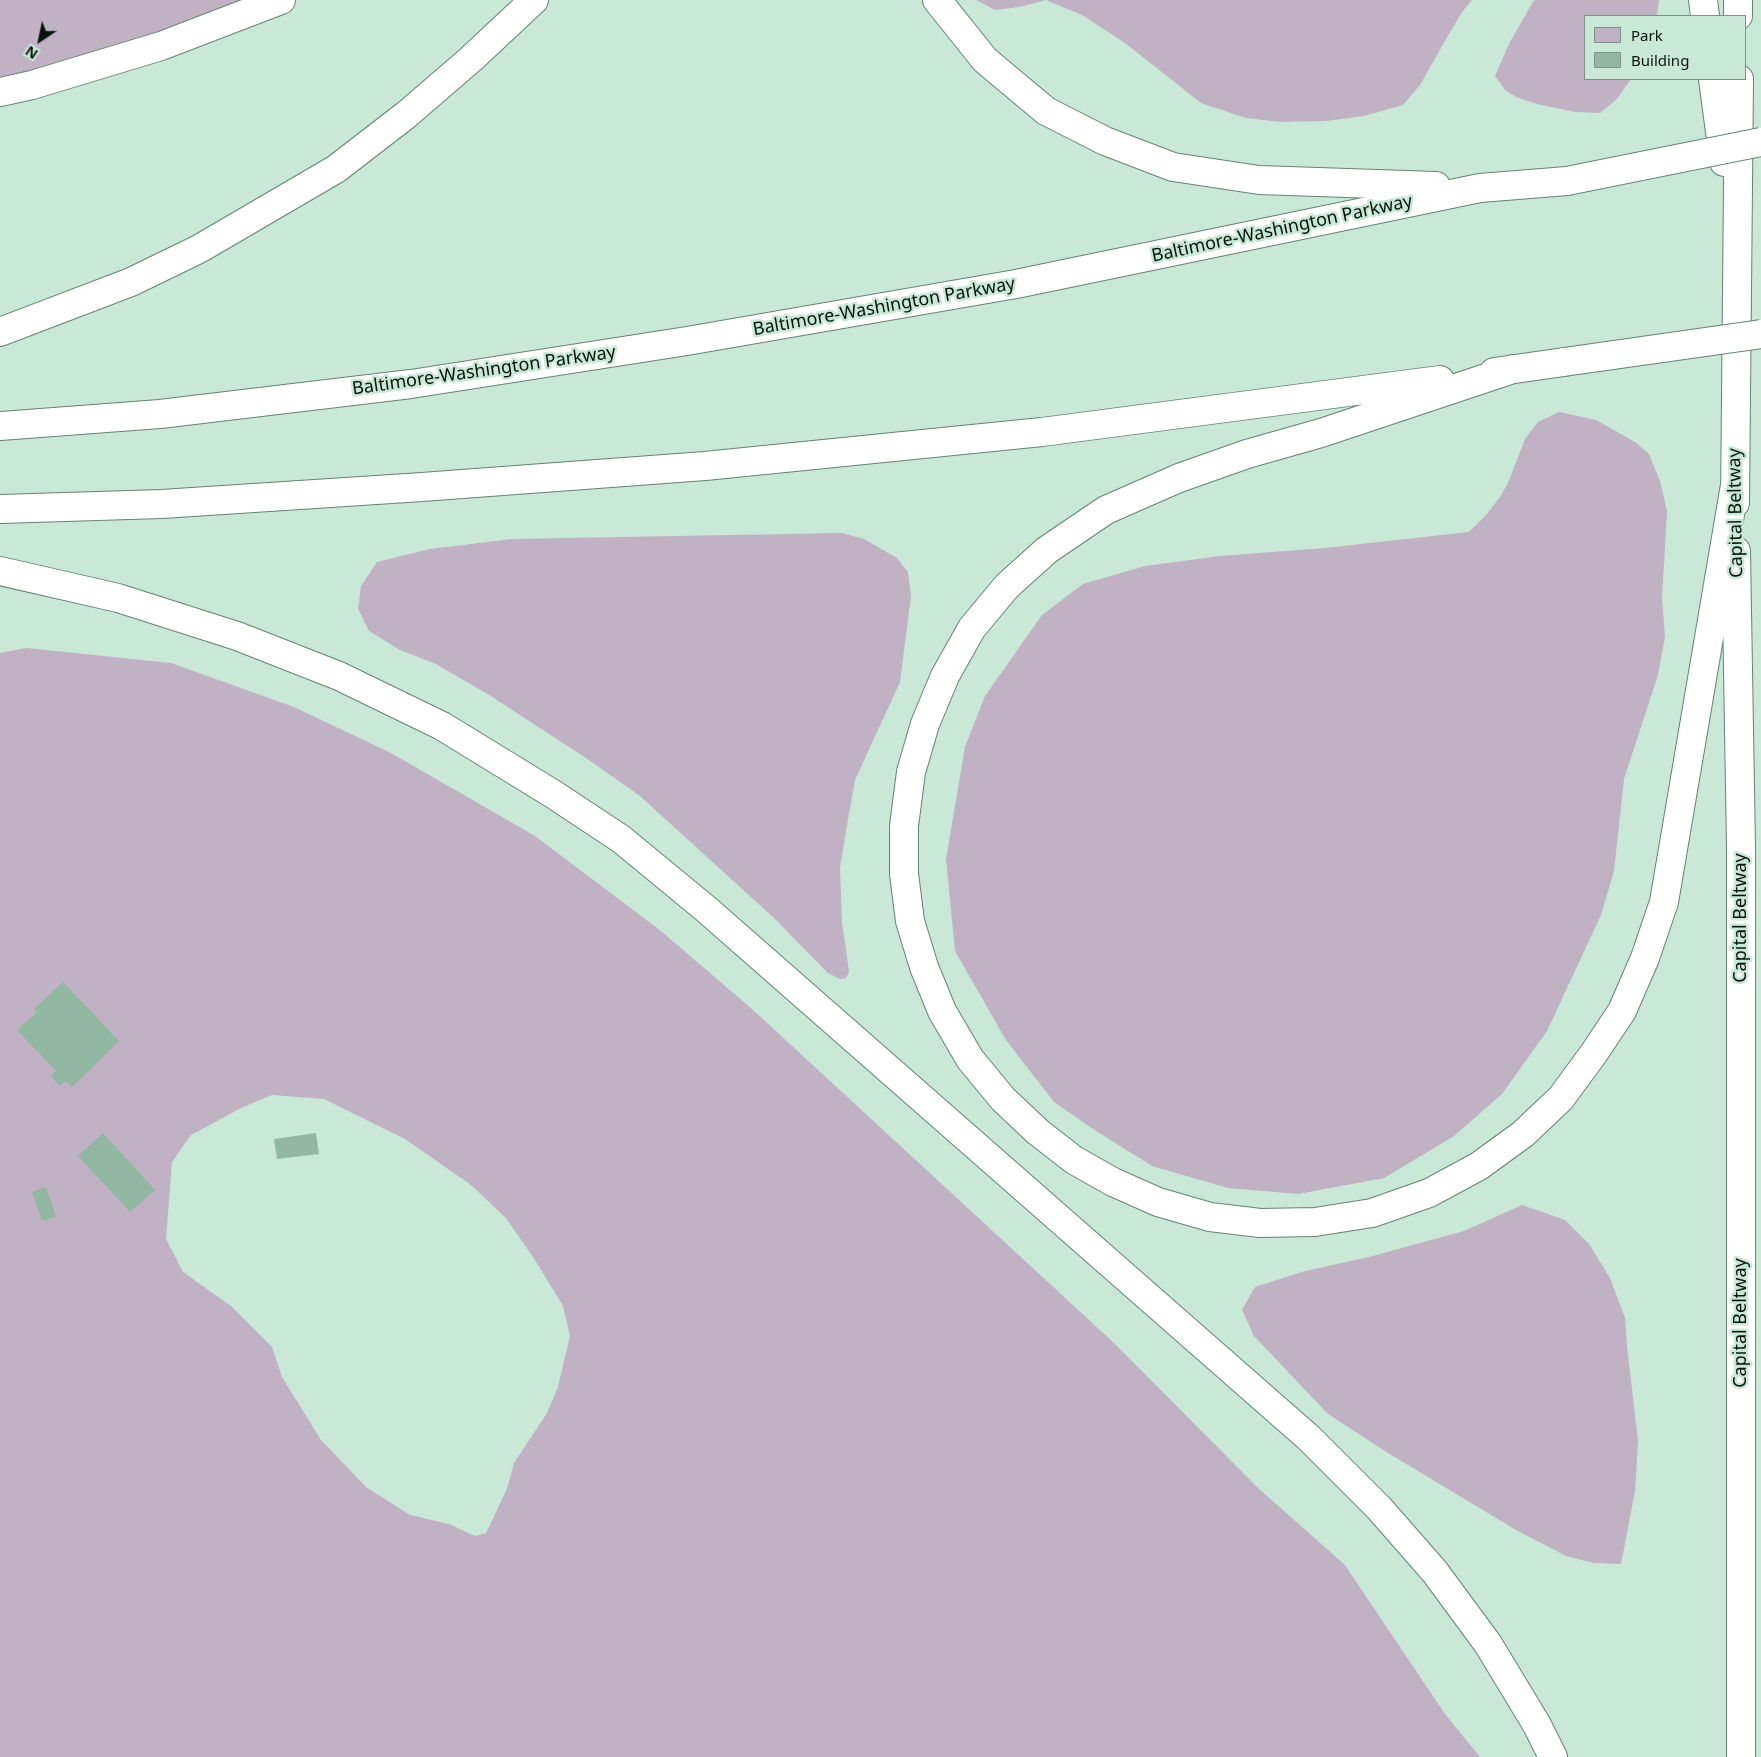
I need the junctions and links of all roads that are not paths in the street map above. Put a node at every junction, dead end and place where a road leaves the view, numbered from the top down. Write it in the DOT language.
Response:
graph roads {
  1 [pos="281,0"];
  2 [pos="534,0"];
  3 [pos="937,0"];
  4 [pos="1703,0"];
  5 [pos="1738,0"];
  6 [pos="1705,15"];
  7 [pos="1738,15"];
  8 [pos="1713,80"];
  9 [pos="1739,80"];
  10 [pos="0,92"];
  11 [pos="1761,142"];
  12 [pos="1480,188"];
  13 [pos="1737,267"];
  14 [pos="0,332"];
  15 [pos="1761,334"];
  16 [pos="1513,370"];
  17 [pos="0,426"];
  18 [pos="1735,485"];
  19 [pos="0,509"];
  20 [pos="0,571"];
  21 [pos="1553,1757"];
  22 [pos="1741,1757"];
  1 -- 10 [label="highway"];
  2 -- 14 [label="highway"];
  3 -- 12 [label="highway"];
  4 -- 6 [label="highway"];
  5 -- 7 [label="highway"];
  8 -- 13 [label="highway"];
  9 -- 13 [label="highway, Capital Beltway"];
  11 -- 12 [label="highway, Baltimore-Washington Parkway, bridge"];
  12 -- 17 [label="highway, Baltimore-Washington Parkway"];
  13 -- 18 [label="highway, Capital Beltway"];
  15 -- 16 [label="highway, bridge"];
  16 -- 18 [label="highway"];
  16 -- 19 [label="highway"];
  18 -- 22 [label="highway, Capital Beltway"];
  20 -- 21 [label="highway"];
}
